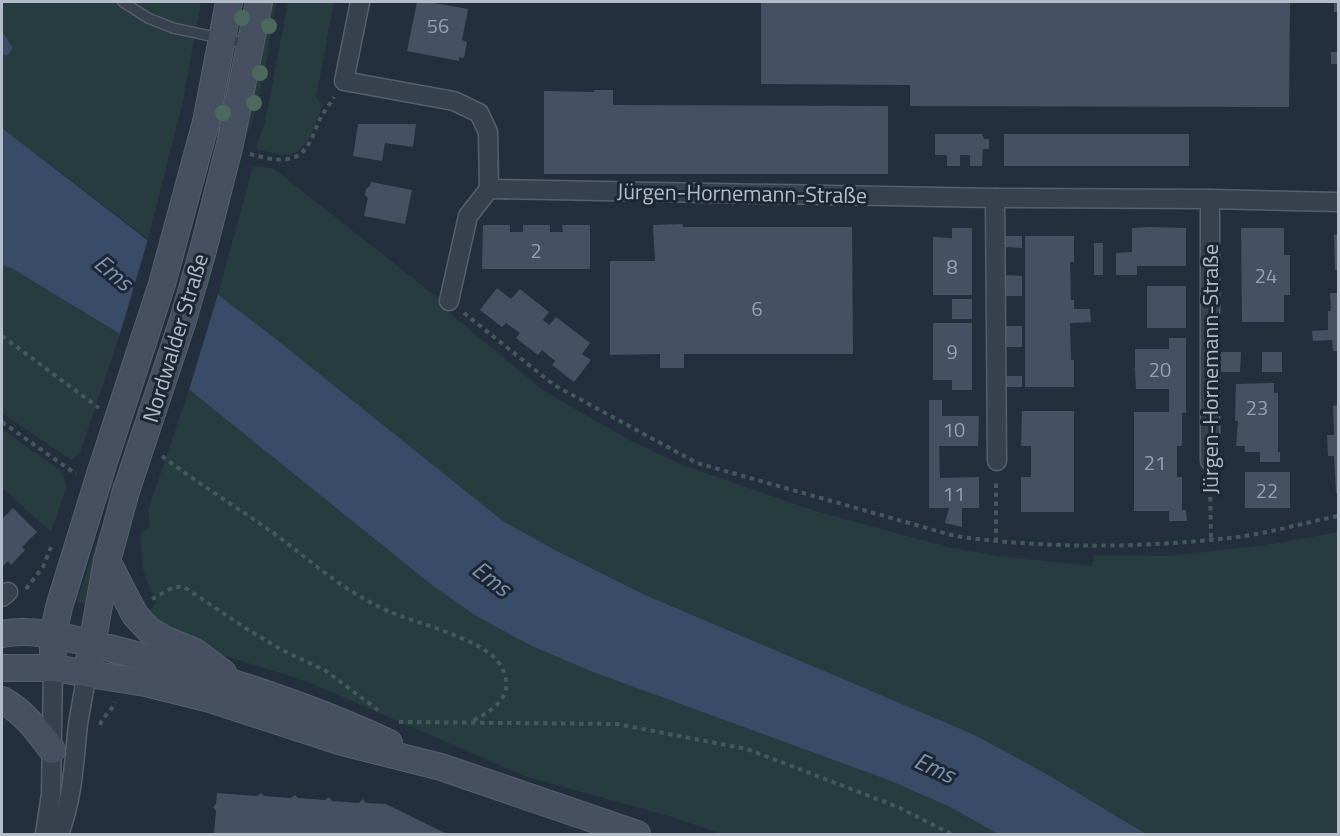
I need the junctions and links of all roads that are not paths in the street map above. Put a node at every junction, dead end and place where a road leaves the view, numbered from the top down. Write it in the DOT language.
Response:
graph roads {
  1 [pos="123,2"];
  2 [pos="229,2"];
  3 [pos="259,2"];
  4 [pos="360,2"];
  5 [pos="223,39"];
  6 [pos="250,44"];
  7 [pos="489,189"];
  8 [pos="995,198"];
  9 [pos="1210,199"];
  10 [pos="1338,202"];
  11 [pos="449,301"];
  12 [pos="997,461"];
  13 [pos="1210,461"];
  14 [pos="107,561"];
  15 [pos="2,634"];
  16 [pos="53,635"];
  17 [pos="91,644"];
  18 [pos="2,668"];
  19 [pos="53,668"];
  20 [pos="87,673"];
  21 [pos="236,682"];
  22 [pos="2,700"];
  23 [pos="52,750"];
  24 [pos="441,767"];
  25 [pos="45,834"];
  26 [pos="59,834"];
  27 [pos="637,834"];
  1 -- 5 [label="lane"];
  2 -- 5 [label="main road, Nordwalder Straße"];
  3 -- 6 [label="main road, Nordwalder Straße"];
  4 -- 7 [label="street"];
  5 -- 6 [label="lane"];
  5 -- 16 [label="main road, Nordwalder Straße, bridge"];
  6 -- 14 [label="main road, Nordwalder Straße, bridge"];
  7 -- 8 [label="street, Jürgen-Hornemann-Straße"];
  7 -- 11 [label="street"];
  8 -- 9 [label="street, Jürgen-Hornemann-Straße"];
  8 -- 12 [label="street"];
  9 -- 10 [label="street, Jürgen-Hornemann-Straße"];
  9 -- 13 [label="street, Jürgen-Hornemann-Straße"];
  14 -- 17 [label="main road, Nordwalder Straße"];
  14 -- 21 [label="main road"];
  15 -- 16 [label="main road"];
  16 -- 17 [label="main road"];
  16 -- 19 [label="main road, Nordwalder Straße"];
  17 -- 20 [label="main road, Nordwalder Straße"];
  17 -- 21 [label="main road"];
  18 -- 19 [label="main road"];
  19 -- 20 [label="main road"];
  19 -- 23 [label="street"];
  20 -- 24 [label="main road"];
  20 -- 26 [label="street"];
  21 -- 24 [label="main road"];
  22 -- 23 [label="main road"];
  23 -- 25 [label="street"];
  24 -- 27 [label="main road"];
}
